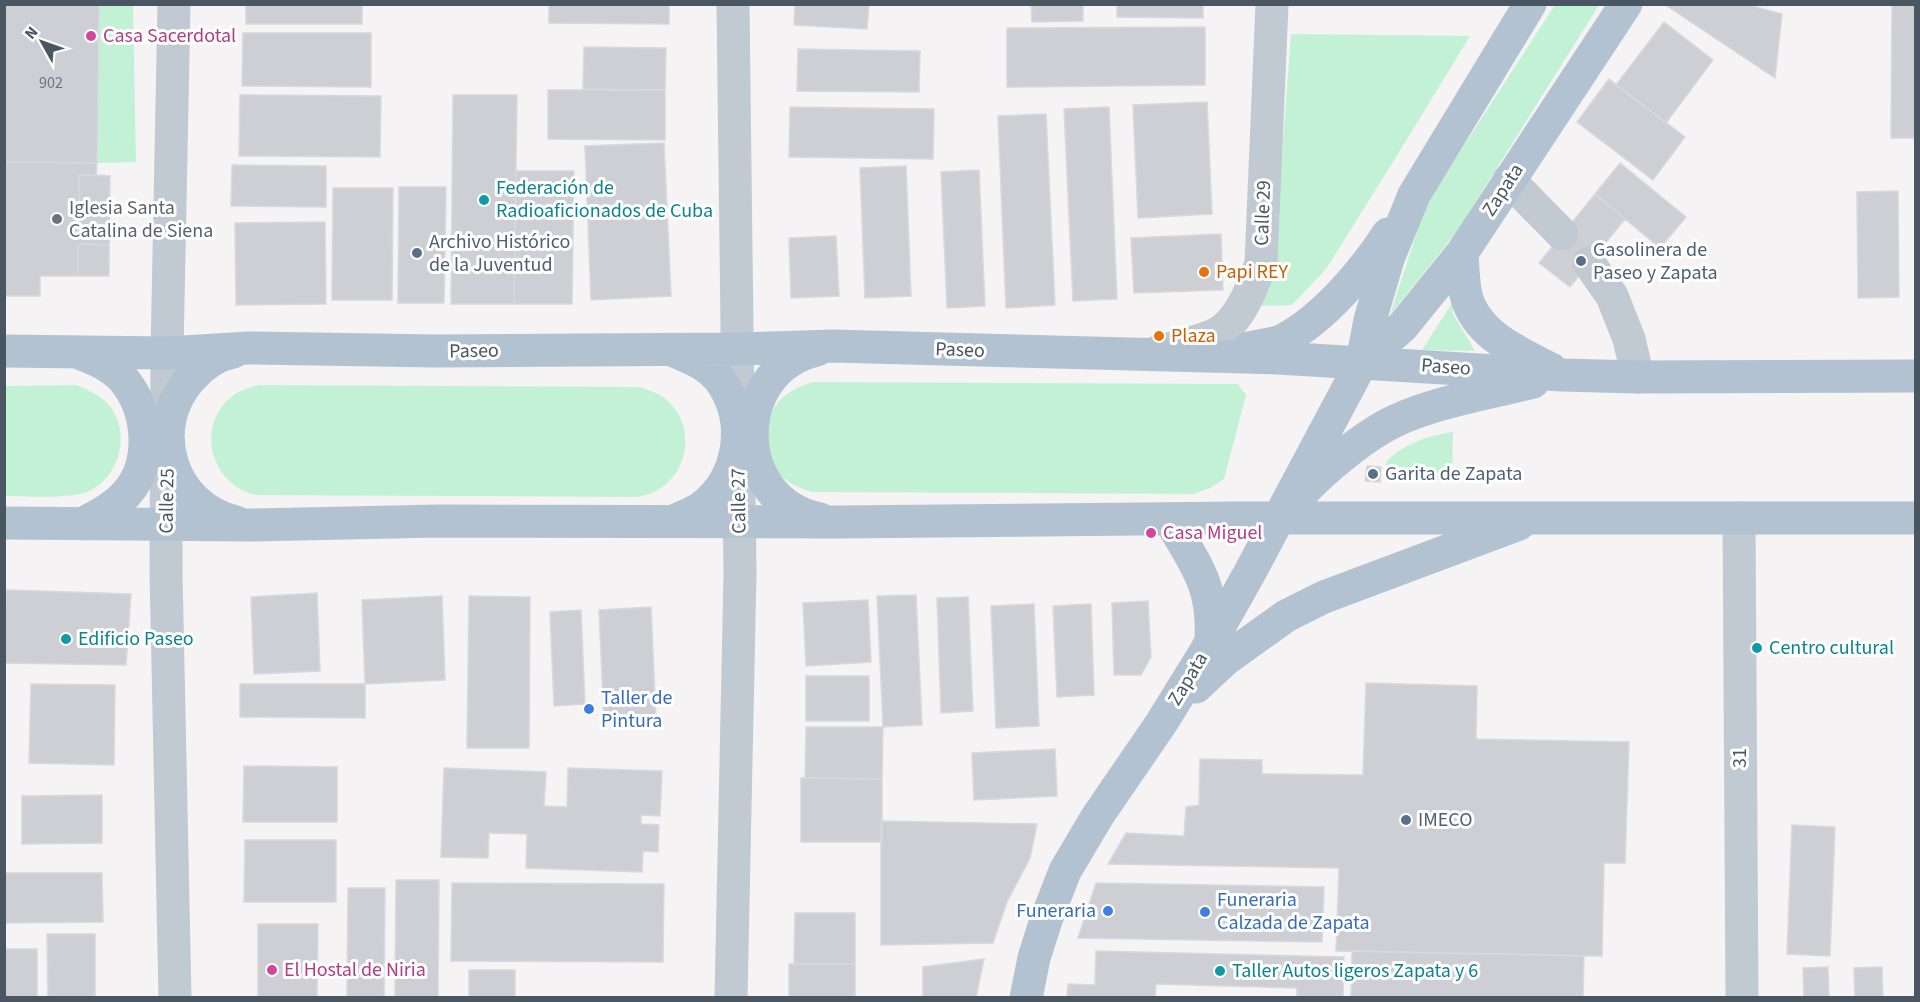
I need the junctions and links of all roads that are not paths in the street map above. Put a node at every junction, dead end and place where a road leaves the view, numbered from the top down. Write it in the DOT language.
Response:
graph roads {
  1 [pos="174,4"];
  2 [pos="733,4"];
  3 [pos="1272,4"];
  4 [pos="1530,4"];
  5 [pos="1626,4"];
  6 [pos="1509,180"];
  7 [pos="1414,195"];
  8 [pos="1562,234"];
  9 [pos="1462,253"];
  10 [pos="1589,263"];
  11 [pos="833,346"];
  12 [pos="249,348"];
  13 [pos="670,349"];
  14 [pos="737,349"];
  15 [pos="4,351"];
  16 [pos="77,352"];
  17 [pos="167,353"];
  18 [pos="1147,355"];
  19 [pos="1362,362"];
  20 [pos="1561,375"];
  21 [pos="1916,376"];
  22 [pos="1638,377"];
  23 [pos="738,434"];
  24 [pos="168,436"];
  25 [pos="1279,518"];
  26 [pos="1538,518"];
  27 [pos="1739,518"];
  28 [pos="1916,518"];
  29 [pos="1169,519"];
  30 [pos="671,521"];
  31 [pos="740,522"];
  32 [pos="838,522"];
  33 [pos="4,523"];
  34 [pos="82,524"];
  35 [pos="167,524"];
  36 [pos="251,525"];
  37 [pos="1211,641"];
  38 [pos="1162,722"];
  39 [pos="175,998"];
  40 [pos="732,998"];
  41 [pos="1026,998"];
  42 [pos="1742,998"];
  1 -- 17 [label="street, Calle 25"];
  2 -- 14 [label="street, Calle 27"];
  3 -- 18 [label="street, Calle 29"];
  4 -- 7 [label="main road, Zapata"];
  5 -- 6 [label="main road, Zapata"];
  6 -- 8 [label="street"];
  6 -- 9 [label="main road, Zapata"];
  7 -- 18 [label="main road"];
  7 -- 19 [label="main road, Zapata"];
  9 -- 19 [label="main road, Zapata"];
  9 -- 20 [label="main road"];
  10 -- 22 [label="street"];
  11 -- 14 [label="main road, Paseo"];
  11 -- 18 [label="main road, Paseo"];
  11 -- 32 [label="main road"];
  12 -- 13 [label="main road, Paseo"];
  12 -- 17 [label="main road, Paseo"];
  12 -- 24 [label="main road"];
  13 -- 14 [label="main road, Paseo"];
  13 -- 23 [label="main road"];
  14 -- 23 [label="street, Calle 27"];
  15 -- 16 [label="main road, Paseo"];
  16 -- 17 [label="main road, Paseo"];
  16 -- 34 [label="main road"];
  17 -- 24 [label="street, Calle 25"];
  18 -- 19 [label="main road, Paseo"];
  19 -- 20 [label="main road, Paseo"];
  19 -- 25 [label="main road, Zapata"];
  20 -- 22 [label="main road, Paseo"];
  20 -- 25 [label="main road"];
  21 -- 22 [label="main road, Paseo"];
  23 -- 30 [label="main road"];
  23 -- 31 [label="street, Calle 27"];
  24 -- 35 [label="street, Calle 25"];
  24 -- 36 [label="main road"];
  25 -- 26 [label="main road"];
  25 -- 29 [label="main road"];
  25 -- 37 [label="main road, Zapata"];
  26 -- 27 [label="main road"];
  26 -- 38 [label="main road"];
  27 -- 28 [label="main road"];
  27 -- 42 [label="street, 31"];
  29 -- 32 [label="main road"];
  29 -- 37 [label="main road"];
  30 -- 31 [label="main road"];
  30 -- 36 [label="main road"];
  31 -- 32 [label="main road"];
  31 -- 40 [label="street, Calle 27"];
  33 -- 34 [label="main road"];
  34 -- 35 [label="main road"];
  35 -- 36 [label="main road"];
  35 -- 39 [label="street, Calle 25"];
  37 -- 38 [label="main road, Zapata"];
  38 -- 41 [label="main road, Zapata"];
}
